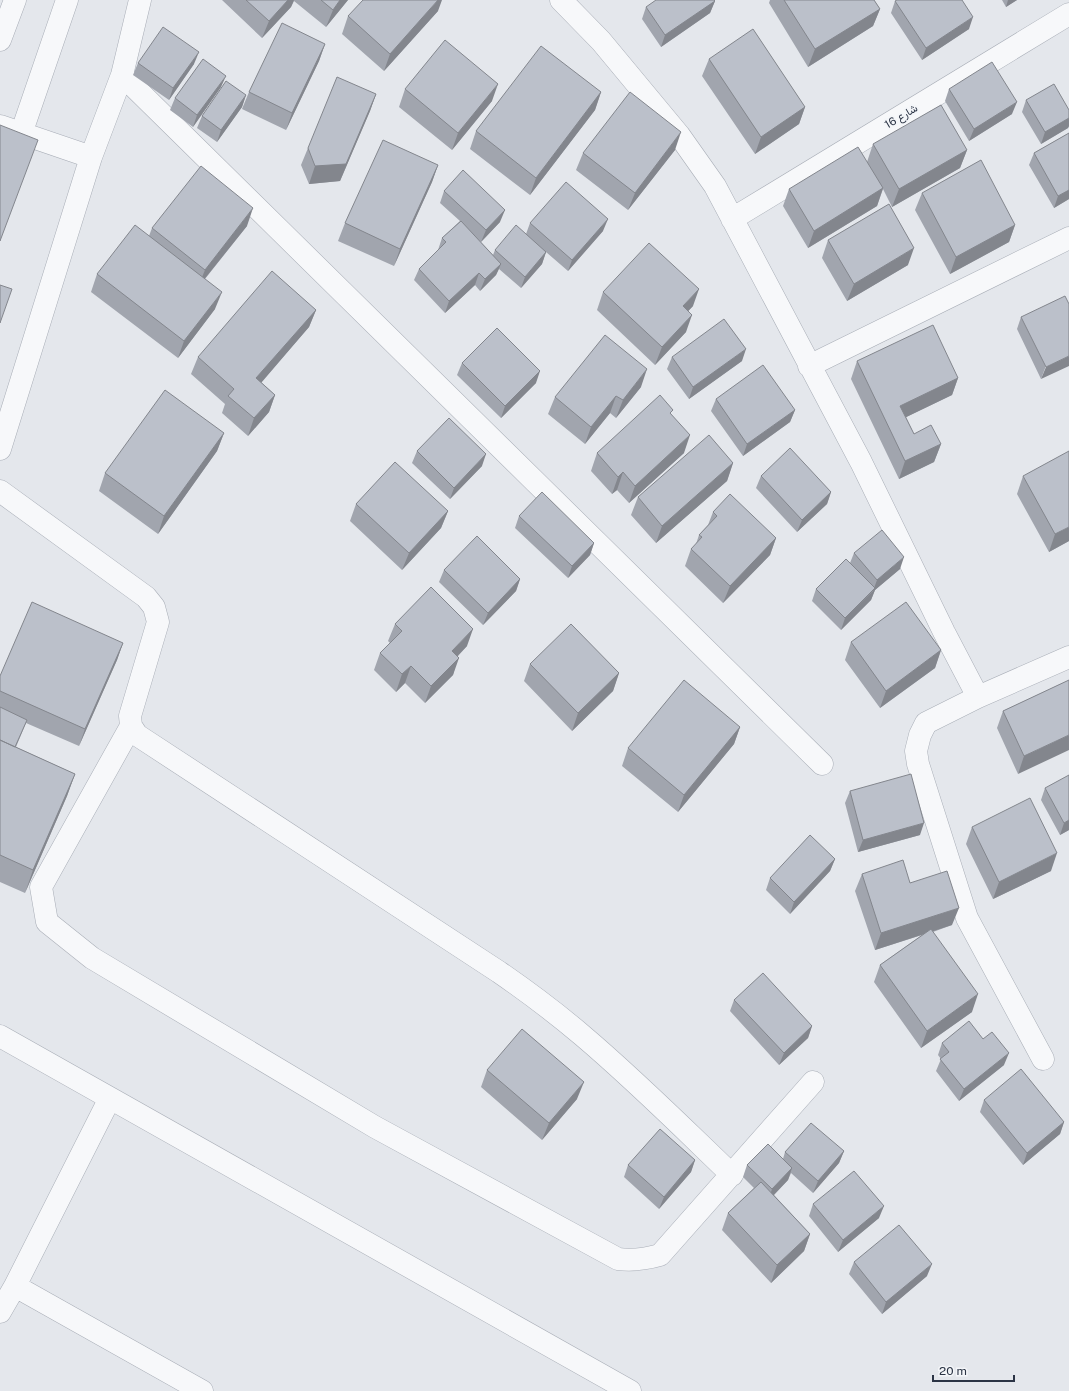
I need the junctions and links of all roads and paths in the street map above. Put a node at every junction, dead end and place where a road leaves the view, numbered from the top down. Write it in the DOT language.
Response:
graph roads {
  1 [pos="15,0"];
  2 [pos="67,0"];
  3 [pos="140,0"];
  4 [pos="561,0"];
  5 [pos="1069,14"];
  6 [pos="0,40"];
  7 [pos="122,75"];
  8 [pos="0,126"];
  9 [pos="21,134"];
  10 [pos="90,158"];
  11 [pos="732,219"];
  12 [pos="1069,238"];
  13 [pos="809,366"];
  14 [pos="2,436"];
  15 [pos="0,491"];
  16 [pos="1069,658"];
  17 [pos="978,697"];
  18 [pos="131,726"];
  19 [pos="822,764"];
  20 [pos="0,1036"];
  21 [pos="1043,1059"];
  22 [pos="813,1082"];
  23 [pos="110,1098"];
  24 [pos="732,1175"];
  25 [pos="15,1286"];
  26 [pos="0,1312"];
  27 [pos="202,1391"];
  28 [pos="630,1391"];
  1 -- 6 [label="street"];
  2 -- 9 [label="street"];
  3 -- 7 [label="street"];
  4 -- 11 [label="street"];
  5 -- 11 [label="street, شارع 16"];
  7 -- 10 [label="street"];
  7 -- 19 [label="street"];
  8 -- 9 [label="street"];
  9 -- 10 [label="street"];
  10 -- 14 [label="street"];
  11 -- 13 [label="street"];
  12 -- 13 [label="street"];
  13 -- 17 [label="street"];
  15 -- 18 [label="street"];
  16 -- 17 [label="street"];
  17 -- 21 [label="street"];
  18 -- 24 [label="street"];
  18 -- 24 [label="street"];
  20 -- 23 [label="street"];
  22 -- 24 [label="street"];
  23 -- 25 [label="street"];
  23 -- 28 [label="street"];
  25 -- 26 [label="street"];
  25 -- 27 [label="street"];
}
